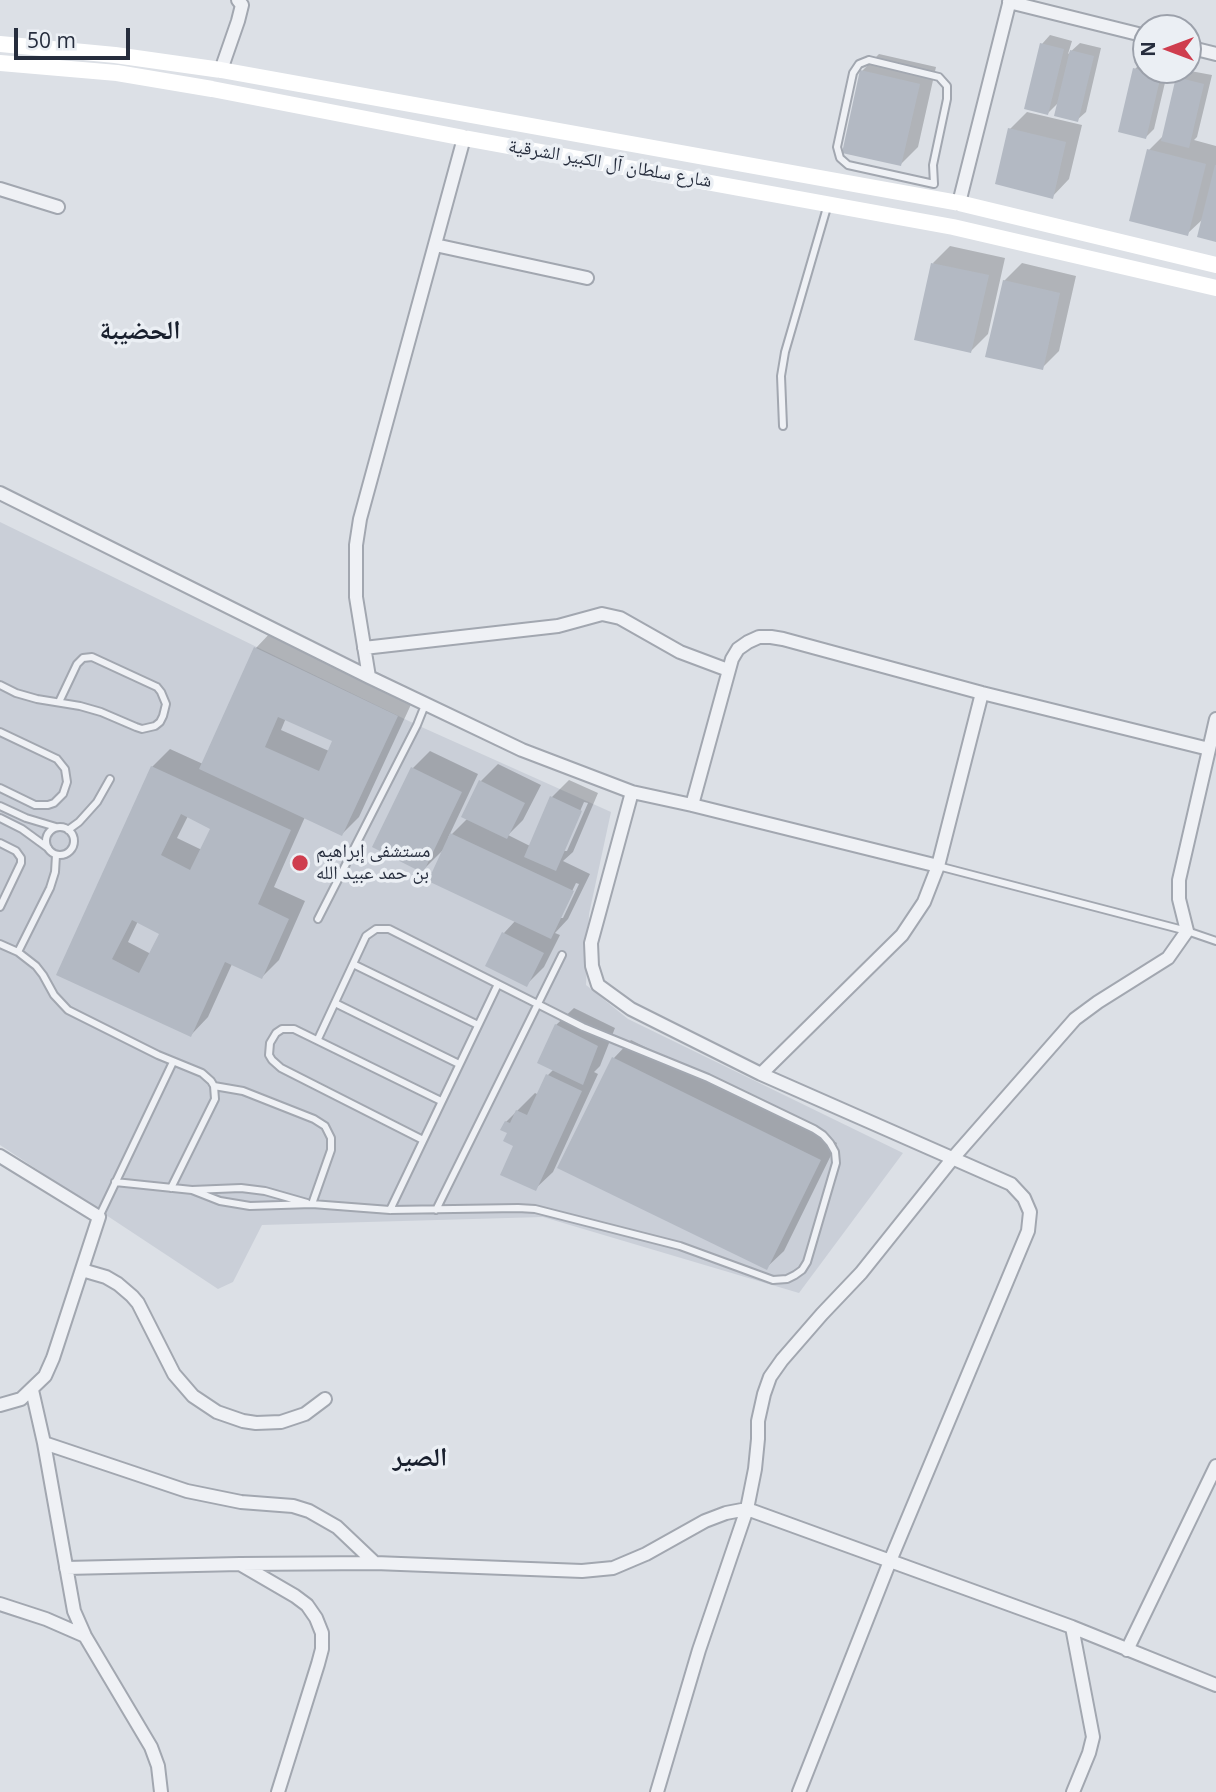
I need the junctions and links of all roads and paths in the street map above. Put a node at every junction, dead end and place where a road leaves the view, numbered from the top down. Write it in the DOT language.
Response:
graph roads {
  1 [pos="238,0"];
  2 [pos="1009,1"];
  3 [pos="1132,32"];
  4 [pos="0,44"];
  5 [pos="0,63"];
  6 [pos="221,70"];
  7 [pos="464,138"];
  8 [pos="934,184"];
  9 [pos="0,189"];
  10 [pos="952,202"];
  11 [pos="828,204"];
  12 [pos="58,207"];
  13 [pos="435,245"];
  14 [pos="1216,265"];
  15 [pos="587,278"];
  16 [pos="1216,288"];
  17 [pos="783,426"];
  18 [pos="0,493"];
  19 [pos="364,648"];
  20 [pos="727,670"];
  21 [pos="369,677"];
  22 [pos="0,685"];
  23 [pos="982,693"];
  24 [pos="59,702"];
  25 [pos="425,704"];
  26 [pos="1216,719"];
  27 [pos="0,732"];
  28 [pos="1209,748"];
  29 [pos="110,779"];
  30 [pos="0,788"];
  31 [pos="632,792"];
  32 [pos="692,805"];
  33 [pos="0,806"];
  34 [pos="0,818"];
  35 [pos="58,828"];
  36 [pos="68,830"];
  37 [pos="0,843"];
  38 [pos="48,848"];
  39 [pos="56,855"];
  40 [pos="938,866"];
  41 [pos="3,893"];
  42 [pos="0,907"];
  43 [pos="318,919"];
  44 [pos="1188,931"];
  45 [pos="1216,941"];
  46 [pos="0,944"];
  47 [pos="18,953"];
  48 [pos="562,955"];
  49 [pos="353,964"];
  50 [pos="498,984"];
  51 [pos="335,1003"];
  52 [pos="538,1003"];
  53 [pos="478,1025"];
  54 [pos="318,1039"];
  55 [pos="173,1062"];
  56 [pos="459,1064"];
  57 [pos="761,1074"];
  58 [pos="214,1086"];
  59 [pos="441,1101"];
  60 [pos="423,1140"];
  61 [pos="0,1156"];
  62 [pos="953,1158"];
  63 [pos="115,1182"];
  64 [pos="171,1188"];
  65 [pos="192,1190"];
  66 [pos="312,1204"];
  67 [pos="390,1210"];
  68 [pos="436,1210"];
  69 [pos="99,1217"];
  70 [pos="82,1270"];
  71 [pos="32,1390"];
  72 [pos="325,1399"];
  73 [pos="0,1405"];
  74 [pos="44,1443"];
  75 [pos="1216,1466"];
  76 [pos="747,1509"];
  77 [pos="890,1562"];
  78 [pos="375,1563"];
  79 [pos="240,1564"];
  80 [pos="66,1568"];
  81 [pos="0,1604"];
  82 [pos="1072,1627"];
  83 [pos="85,1636"];
  84 [pos="1127,1650"];
  85 [pos="1216,1685"];
  86 [pos="161,1792"];
  87 [pos="278,1792"];
  88 [pos="657,1792"];
  89 [pos="799,1792"];
  90 [pos="1073,1792"];
  1 -- 6 [label="street"];
  2 -- 3 [label="street"];
  2 -- 10 [label="street"];
  4 -- 6 [label="main road, شارع سلطان آل الكبير الشرقية"];
  5 -- 7 [label="main road, شارع سلطان آل الكبير الشرقية"];
  6 -- 10 [label="main road, شارع سلطان آل الكبير الشرقية"];
  7 -- 11 [label="main road, شارع سلطان آل الكبير الشرقية"];
  7 -- 13 [label="street"];
  8 -- 8 [label="lane"];
  8 -- 10 [label="lane"];
  9 -- 12 [label="street"];
  10 -- 14 [label="main road, شارع سلطان آل الكبير الشرقية"];
  11 -- 16 [label="main road, شارع سلطان آل الكبير الشرقية"];
  11 -- 17 [label="lane"];
  13 -- 15 [label="street"];
  13 -- 19 [label="street"];
  18 -- 21 [label="street"];
  19 -- 20 [label="street"];
  19 -- 21 [label="street"];
  20 -- 23 [label="street"];
  20 -- 32 [label="street"];
  21 -- 25 [label="street"];
  22 -- 24 [label="lane"];
  23 -- 28 [label="street"];
  23 -- 40 [label="street"];
  24 -- 24 [label="lane"];
  25 -- 31 [label="street"];
  25 -- 43 [label="lane"];
  26 -- 28 [label="street"];
  27 -- 30 [label="lane"];
  28 -- 44 [label="street"];
  29 -- 36 [label="lane"];
  31 -- 32 [label="street"];
  31 -- 57 [label="street"];
  32 -- 40 [label="street"];
  33 -- 35 [label="lane"];
  34 -- 38 [label="lane"];
  35 -- 36 [label="lane"];
  35 -- 38 [label="lane"];
  36 -- 39 [label="lane"];
  37 -- 41 [label="lane"];
  38 -- 39 [label="lane"];
  39 -- 47 [label="lane"];
  40 -- 44 [label="lane"];
  40 -- 57 [label="street"];
  41 -- 42 [label="lane"];
  44 -- 45 [label="lane"];
  44 -- 62 [label="street"];
  46 -- 47 [label="lane"];
  47 -- 55 [label="lane"];
  48 -- 52 [label="lane"];
  49 -- 50 [label="lane"];
  49 -- 51 [label="lane"];
  49 -- 53 [label="lane"];
  50 -- 52 [label="lane"];
  50 -- 53 [label="lane"];
  51 -- 54 [label="lane"];
  51 -- 56 [label="lane"];
  52 -- 68 [label="lane"];
  52 -- 68 [label="lane"];
  53 -- 56 [label="lane"];
  54 -- 59 [label="lane"];
  54 -- 60 [label="lane"];
  55 -- 58 [label="lane"];
  55 -- 63 [label="lane"];
  56 -- 59 [label="lane"];
  57 -- 62 [label="street"];
  58 -- 64 [label="lane"];
  58 -- 66 [label="lane"];
  59 -- 60 [label="lane"];
  60 -- 67 [label="lane"];
  61 -- 69 [label="street"];
  62 -- 76 [label="street"];
  62 -- 77 [label="street"];
  63 -- 64 [label="lane"];
  63 -- 69 [label="lane"];
  64 -- 65 [label="lane"];
  65 -- 66 [label="lane"];
  65 -- 66 [label="lane"];
  66 -- 67 [label="lane"];
  67 -- 68 [label="lane"];
  69 -- 70 [label="street"];
  70 -- 71 [label="street"];
  70 -- 72 [label="street"];
  71 -- 73 [label="street"];
  71 -- 74 [label="street"];
  74 -- 78 [label="street"];
  74 -- 80 [label="street"];
  75 -- 84 [label="street"];
  76 -- 77 [label="street"];
  76 -- 78 [label="street"];
  76 -- 88 [label="street"];
  77 -- 82 [label="street"];
  77 -- 89 [label="street"];
  78 -- 79 [label="street"];
  79 -- 80 [label="street"];
  79 -- 87 [label="street"];
  80 -- 83 [label="street"];
  81 -- 83 [label="street"];
  82 -- 84 [label="street"];
  82 -- 90 [label="street"];
  83 -- 86 [label="street"];
  84 -- 85 [label="street"];
}
